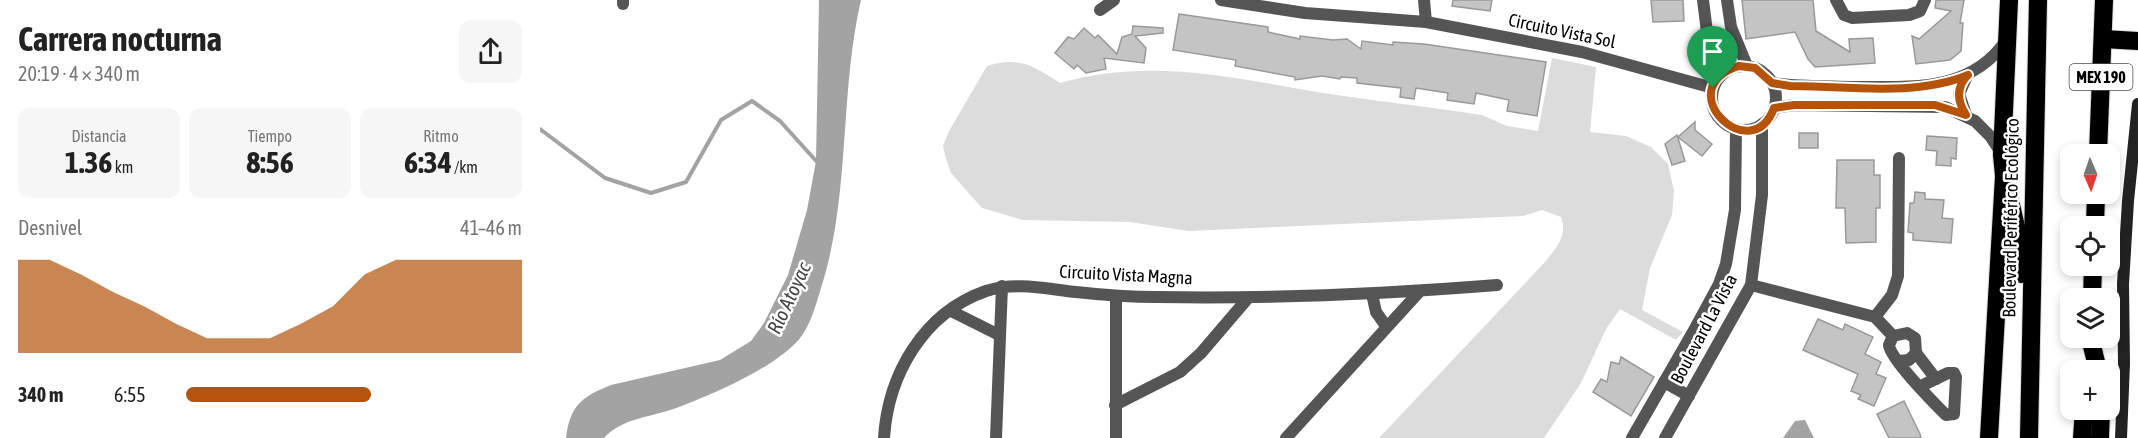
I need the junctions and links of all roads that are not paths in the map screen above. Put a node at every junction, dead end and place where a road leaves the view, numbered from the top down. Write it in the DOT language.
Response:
graph roads {
  1 [pos="1114,0"];
  2 [pos="1221,0"];
  3 [pos="1424,0"];
  4 [pos="1703,0"];
  5 [pos="1727,0"];
  6 [pos="1836,0"];
  7 [pos="1925,0"];
  8 [pos="2009,0"];
  9 [pos="2038,0"];
  10 [pos="2104,0"];
  11 [pos="1100,10"];
  12 [pos="1426,22"];
  13 [pos="2007,38"];
  14 [pos="2103,39"];
  15 [pos="2138,41"];
  16 [pos="1747,66"];
  17 [pos="1723,74"];
  18 [pos="1968,75"];
  19 [pos="1772,83"];
  20 [pos="1713,88"];
  21 [pos="1774,108"];
  22 [pos="2138,109"];
  23 [pos="1966,115"];
  24 [pos="1762,124"];
  25 [pos="1736,129"];
  26 [pos="2098,144"];
  27 [pos="2002,155"];
  28 [pos="1899,158"];
  29 [pos="2004,176"];
  30 [pos="1497,285"];
  31 [pos="1751,285"];
  32 [pos="1002,286"];
  33 [pos="1420,291"];
  34 [pos="1372,294"];
  35 [pos="1116,296"];
  36 [pos="1248,298"];
  37 [pos="951,311"];
  38 [pos="1875,317"];
  39 [pos="2030,321"];
  40 [pos="1386,326"];
  41 [pos="999,335"];
  42 [pos="1893,336"];
  43 [pos="1916,353"];
  44 [pos="2029,355"];
  45 [pos="1899,361"];
  46 [pos="1936,379"];
  47 [pos="1664,382"];
  48 [pos="1919,387"];
  49 [pos="1689,396"];
  50 [pos="1115,405"];
  51 [pos="2083,420"];
  52 [pos="2101,420"];
  53 [pos="884,438"];
  54 [pos="996,438"];
  55 [pos="1116,438"];
  56 [pos="1286,438"];
  57 [pos="1632,438"];
  58 [pos="1665,438"];
  59 [pos="1989,438"];
  60 [pos="2018,438"];
  61 [pos="2030,438"];
  62 [pos="2082,438"];
  63 [pos="2100,438"];
  64 [pos="2121,438"];
  1 -- 11 [label="street"];
  2 -- 12 [label="street, Circuito Vista Sol"];
  3 -- 12 [label="street"];
  4 -- 17 [label="street"];
  5 -- 16 [label="street"];
  6 -- 7 [label="street"];
  8 -- 13 [label="highway"];
  9 -- 39 [label="highway, Boulevard Periférico Ecológico"];
  10 -- 14 [label="highway, MEX 190"];
  12 -- 20 [label="street, Circuito Vista Sol"];
  13 -- 18 [label="street"];
  13 -- 27 [label="highway"];
  14 -- 15 [label="highway"];
  14 -- 26 [label="highway, MEX 190"];
  16 -- 17 [label="street"];
  16 -- 19 [label="street"];
  17 -- 20 [label="street"];
  18 -- 19 [label="street"];
  18 -- 23 [label="street"];
  19 -- 21 [label="street"];
  20 -- 25 [label="street"];
  21 -- 23 [label="street"];
  21 -- 24 [label="street"];
  22 -- 64 [label="street"];
  23 -- 27 [label="street"];
  24 -- 25 [label="street"];
  24 -- 31 [label="street, Boulevard La Vista"];
  25 -- 47 [label="street, Boulevard La Vista"];
  27 -- 29 [label="highway"];
  28 -- 38 [label="street"];
  29 -- 39 [label="highway"];
  29 -- 59 [label="highway"];
  30 -- 33 [label="street, Circuito Vista Magna"];
  31 -- 38 [label="street"];
  31 -- 49 [label="street, Boulevard La Vista"];
  32 -- 35 [label="street, Circuito Vista Magna"];
  32 -- 37 [label="street, Circuito Vista Magna"];
  32 -- 41 [label="street"];
  33 -- 34 [label="street, Circuito Vista Magna"];
  33 -- 40 [label="street"];
  34 -- 36 [label="street, Circuito Vista Magna"];
  34 -- 40 [label="street"];
  35 -- 36 [label="street, Circuito Vista Magna"];
  35 -- 50 [label="street"];
  36 -- 50 [label="street"];
  37 -- 41 [label="street"];
  37 -- 53 [label="street, Circuito Vista Magna"];
  38 -- 42 [label="street"];
  39 -- 44 [label="highway, Boulevard Periférico Ecológico"];
  40 -- 56 [label="street"];
  41 -- 54 [label="street"];
  42 -- 43 [label="street"];
  42 -- 45 [label="street"];
  43 -- 45 [label="street"];
  43 -- 46 [label="street"];
  44 -- 60 [label="highway"];
  44 -- 61 [label="highway, Boulevard Periférico Ecológico"];
  45 -- 48 [label="street"];
  46 -- 48 [label="street"];
  46 -- 48 [label="street"];
  47 -- 49 [label="street"];
  47 -- 57 [label="street, Boulevard La Vista"];
  49 -- 58 [label="street, Boulevard La Vista"];
  50 -- 55 [label="street"];
  51 -- 62 [label="highway"];
  52 -- 63 [label="highway"];
}
